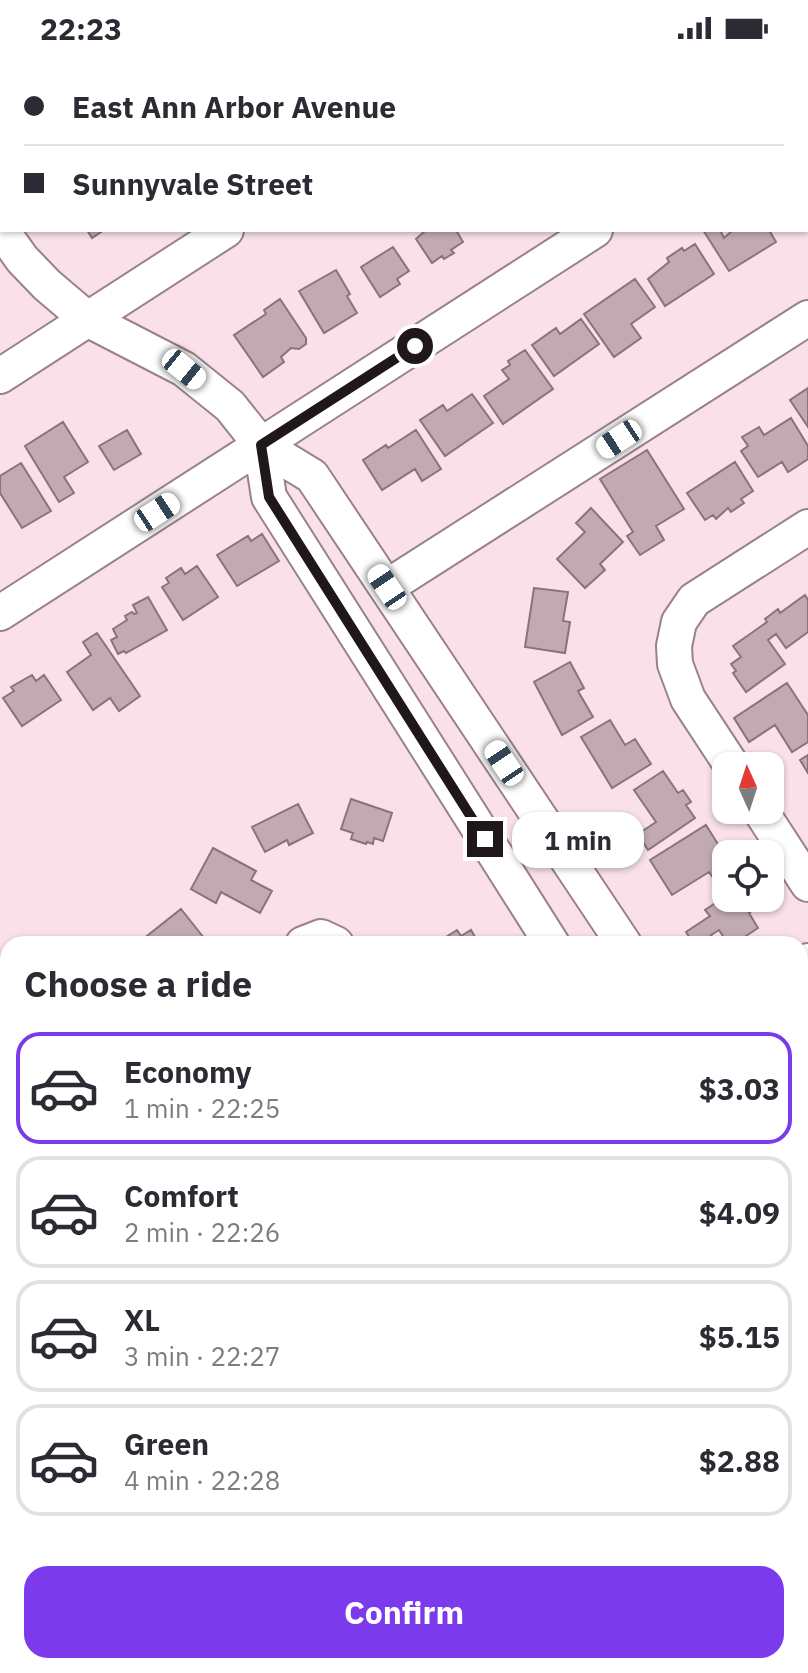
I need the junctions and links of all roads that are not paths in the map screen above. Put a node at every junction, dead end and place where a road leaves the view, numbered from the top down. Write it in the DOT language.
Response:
graph roads {
  1 [pos="3,232"];
  2 [pos="223,232"];
  3 [pos="592,232"];
  4 [pos="808,318"];
  5 [pos="87,319"];
  6 [pos="0,376"];
  7 [pos="261,445"];
  8 [pos="808,527"];
  9 [pos="387,587"];
  10 [pos="0,613"];
  11 [pos="723,752"];
  12 [pos="769,824"];
  13 [pos="808,884"];
  14 [pos="547,936"];
  15 [pos="617,936"];
  1 -- 5 [label="street"];
  2 -- 5 [label="street"];
  3 -- 7 [label="street"];
  4 -- 9 [label="street"];
  5 -- 6 [label="street"];
  5 -- 7 [label="street"];
  7 -- 9 [label="street"];
  7 -- 10 [label="street"];
  7 -- 14 [label="street"];
  8 -- 11 [label="street"];
  9 -- 15 [label="street"];
  12 -- 13 [label="street"];
}
